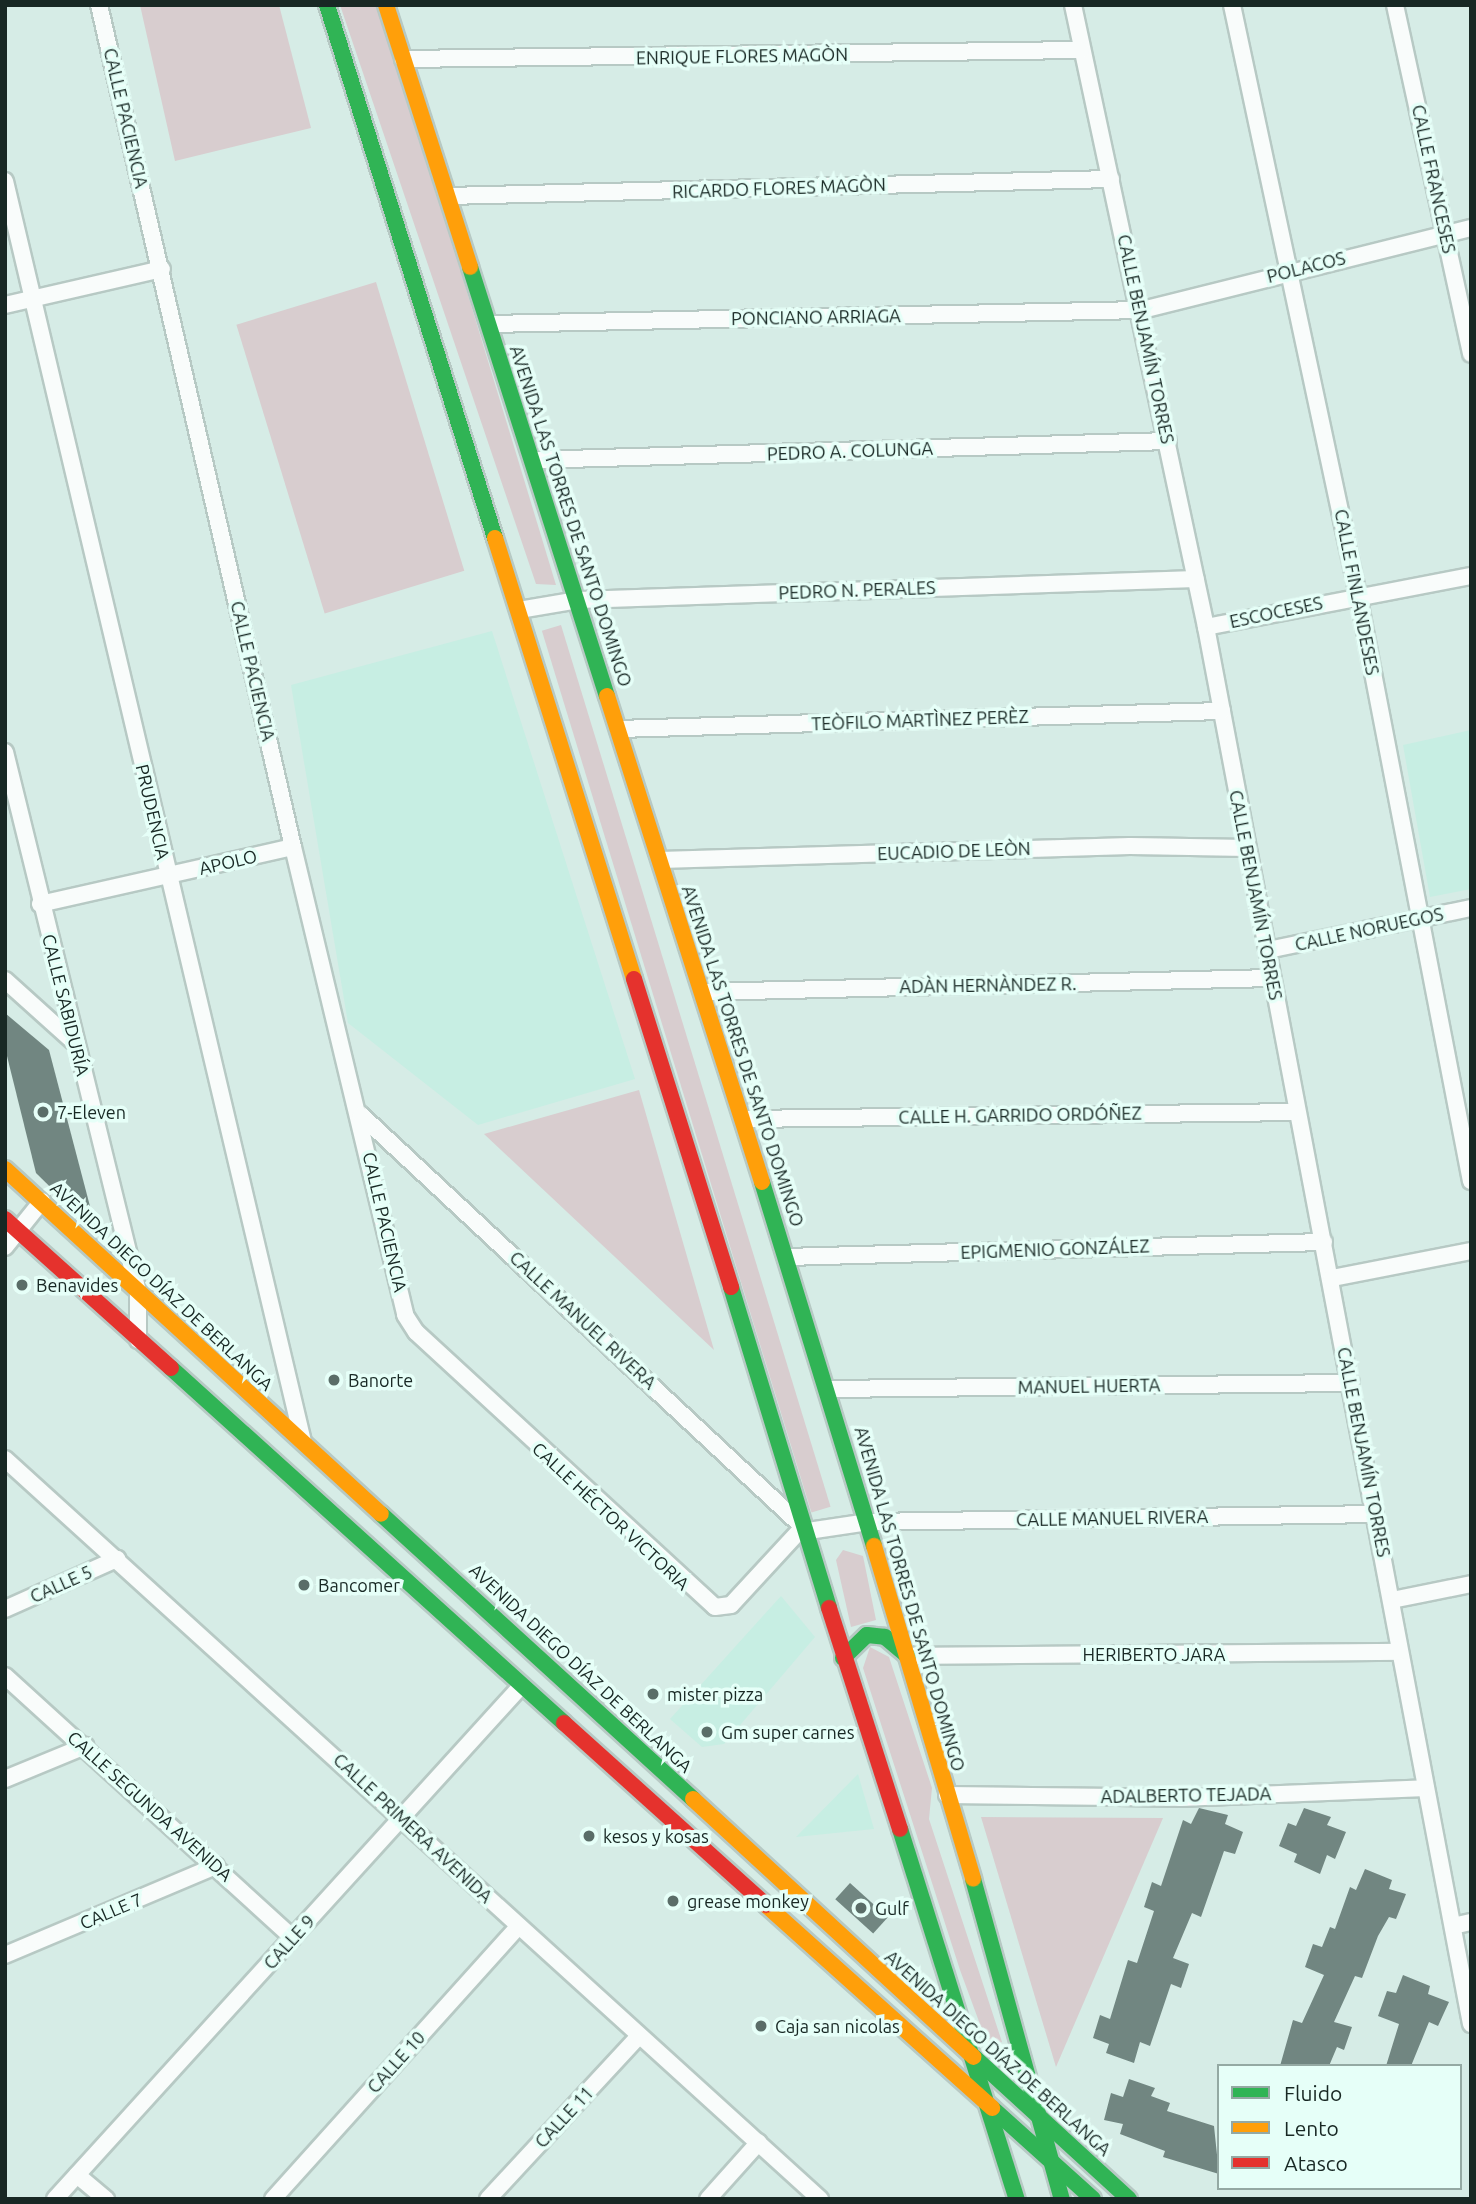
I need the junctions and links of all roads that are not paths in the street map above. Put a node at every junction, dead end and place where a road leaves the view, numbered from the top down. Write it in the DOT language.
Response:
graph roads {
  1 [pos="99,5"];
  2 [pos="327,5"];
  3 [pos="386,5"];
  4 [pos="1073,5"];
  5 [pos="1232,5"];
  6 [pos="1395,5"];
  7 [pos="1081,50"];
  8 [pos="403,59"];
  9 [pos="1111,179"];
  10 [pos="5,181"];
  11 [pos="448,196"];
  12 [pos="1471,228"];
  13 [pos="1446,232"];
  14 [pos="162,269"];
  15 [pos="1292,271"];
  16 [pos="33,298"];
  17 [pos="5,304"];
  18 [pos="1142,310"];
  19 [pos="490,324"];
  20 [pos="1471,354"];
  21 [pos="1168,441"];
  22 [pos="533,460"];
  23 [pos="1471,576"];
  24 [pos="1196,579"];
  25 [pos="1358,595"];
  26 [pos="578,600"];
  27 [pos="519,610"];
  28 [pos="1206,627"];
  29 [pos="1222,711"];
  30 [pos="618,729"];
  31 [pos="5,752"];
  32 [pos="293,847"];
  33 [pos="1247,848"];
  34 [pos="660,860"];
  35 [pos="168,876"];
  36 [pos="40,904"];
  37 [pos="1471,908"];
  38 [pos="1418,918"];
  39 [pos="1268,950"];
  40 [pos="1272,978"];
  41 [pos="5,980"];
  42 [pos="704,992"];
  43 [pos="75,1043"];
  44 [pos="1297,1112"];
  45 [pos="361,1115"];
  46 [pos="743,1119"];
  47 [pos="5,1169"];
  48 [pos="1471,1181"];
  49 [pos="42,1201"];
  50 [pos="5,1219"];
  51 [pos="19,1232"];
  52 [pos="1324,1242"];
  53 [pos="5,1247"];
  54 [pos="1471,1251"];
  55 [pos="786,1257"];
  56 [pos="1332,1278"];
  57 [pos="138,1292"];
  58 [pos="416,1332"];
  59 [pos="138,1340"];
  60 [pos="1351,1383"];
  61 [pos="828,1389"];
  62 [pos="303,1442"];
  63 [pos="5,1458"];
  64 [pos="1376,1514"];
  65 [pos="869,1522"];
  66 [pos="805,1529"];
  67 [pos="117,1559"];
  68 [pos="1471,1584"];
  69 [pos="1392,1600"];
  70 [pos="5,1609"];
  71 [pos="1399,1652"];
  72 [pos="908,1656"];
  73 [pos="843,1658"];
  74 [pos="5,1676"];
  75 [pos="522,1685"];
  76 [pos="85,1746"];
  77 [pos="5,1779"];
  78 [pos="1426,1787"];
  79 [pos="947,1794"];
  80 [pos="403,1818"];
  81 [pos="216,1866"];
  82 [pos="1471,1922"];
  83 [pos="519,1926"];
  84 [pos="1453,1926"];
  85 [pos="293,1938"];
  86 [pos="5,1955"];
  87 [pos="1471,2024"];
  88 [pos="639,2036"];
  89 [pos="977,2059"];
  90 [pos="989,2105"];
  91 [pos="1045,2124"];
  92 [pos="759,2142"];
  93 [pos="1055,2163"];
  94 [pos="77,2175"];
  95 [pos="55,2199"];
  96 [pos="106,2199"];
  97 [pos="272,2199"];
  98 [pos="488,2199"];
  99 [pos="708,2199"];
  100 [pos="820,2199"];
  101 [pos="1017,2199"];
  102 [pos="1062,2199"];
  103 [pos="1093,2199"];
  104 [pos="1129,2199"];
  1 -- 14 [label="street, CALLE PACIENCIA"];
  2 -- 27 [label="street"];
  3 -- 8 [label="street, AVENIDA LAS TORRES DE SANTO DOMINGO"];
  4 -- 7 [label="street, CALLE BENJAMÍN TORRES"];
  5 -- 15 [label="street, CALLE FINLANDESES"];
  6 -- 13 [label="street, CALLE FRANCESES"];
  7 -- 8 [label="street, ENRIQUE FLORES MAGÒN"];
  7 -- 9 [label="street, CALLE BENJAMÍN TORRES"];
  8 -- 11 [label="street, AVENIDA LAS TORRES DE SANTO DOMINGO"];
  9 -- 11 [label="street, RICARDO FLORES MAGÒN"];
  9 -- 18 [label="street, CALLE BENJAMÍN TORRES"];
  10 -- 16 [label="street, PRUDENCIA"];
  11 -- 19 [label="street, AVENIDA LAS TORRES DE SANTO DOMINGO"];
  12 -- 13 [label="street, POLACOS"];
  13 -- 15 [label="street, POLACOS"];
  13 -- 20 [label="street, CALLE FRANCESES"];
  14 -- 16 [label="street"];
  14 -- 32 [label="street, CALLE PACIENCIA"];
  15 -- 18 [label="street, POLACOS"];
  15 -- 25 [label="street, CALLE FINLANDESES"];
  16 -- 17 [label="street"];
  16 -- 35 [label="street, PRUDENCIA"];
  18 -- 19 [label="street, PONCIANO ARRIAGA"];
  18 -- 21 [label="street, CALLE BENJAMÍN TORRES"];
  19 -- 22 [label="street, AVENIDA LAS TORRES DE SANTO DOMINGO"];
  21 -- 22 [label="street, PEDRO A. COLUNGA"];
  21 -- 24 [label="street, CALLE BENJAMÍN TORRES"];
  22 -- 26 [label="street, AVENIDA LAS TORRES DE SANTO DOMINGO"];
  23 -- 25 [label="street, ESCOCESES"];
  24 -- 26 [label="street, PEDRO N. PERALES"];
  24 -- 28 [label="street, CALLE BENJAMÍN TORRES"];
  25 -- 28 [label="street, ESCOCESES"];
  25 -- 38 [label="street, CALLE FINLANDESES"];
  26 -- 27 [label="street, PEDRO N. PERALES"];
  26 -- 30 [label="street, AVENIDA LAS TORRES DE SANTO DOMINGO"];
  27 -- 66 [label="street"];
  28 -- 29 [label="street, CALLE BENJAMÍN TORRES"];
  29 -- 30 [label="street, TEÒFILO MARTÌNEZ PERÈZ"];
  29 -- 33 [label="street, CALLE BENJAMÍN TORRES"];
  30 -- 34 [label="street, AVENIDA LAS TORRES DE SANTO DOMINGO"];
  31 -- 36 [label="street, CALLE SABIDURÍA"];
  32 -- 35 [label="street, APOLO"];
  32 -- 45 [label="street, CALLE PACIENCIA"];
  33 -- 34 [label="street, EUCADIO DE LEÒN"];
  33 -- 39 [label="street, CALLE BENJAMÍN TORRES"];
  34 -- 42 [label="street, AVENIDA LAS TORRES DE SANTO DOMINGO"];
  35 -- 36 [label="street, APOLO"];
  35 -- 62 [label="street, PRUDENCIA"];
  36 -- 43 [label="street, CALLE SABIDURÍA"];
  37 -- 38 [label="street, CALLE NORUEGOS"];
  38 -- 39 [label="street, CALLE NORUEGOS"];
  38 -- 48 [label="street, CALLE FINLANDESES"];
  39 -- 40 [label="street, CALLE BENJAMÍN TORRES"];
  40 -- 42 [label="street, ADÀN HERNÀNDEZ R."];
  40 -- 44 [label="street, CALLE BENJAMÍN TORRES"];
  41 -- 43 [label="street"];
  42 -- 46 [label="street, AVENIDA LAS TORRES DE SANTO DOMINGO"];
  43 -- 57 [label="street, CALLE SABIDURÍA"];
  44 -- 46 [label="street, CALLE H. GARRIDO ORDÓÑEZ"];
  44 -- 52 [label="street, CALLE BENJAMÍN TORRES"];
  45 -- 58 [label="street, CALLE PACIENCIA"];
  45 -- 66 [label="street, CALLE MANUEL RIVERA"];
  46 -- 55 [label="street, AVENIDA LAS TORRES DE SANTO DOMINGO"];
  47 -- 49 [label="street, AVENIDA DIEGO DÍAZ DE BERLANGA"];
  49 -- 51 [label="street"];
  49 -- 57 [label="street, AVENIDA DIEGO DÍAZ DE BERLANGA"];
  50 -- 51 [label="street"];
  51 -- 53 [label="street"];
  51 -- 59 [label="street"];
  52 -- 55 [label="street, EPIGMENIO GONZÁLEZ"];
  52 -- 56 [label="street, CALLE BENJAMÍN TORRES"];
  54 -- 56 [label="street"];
  55 -- 61 [label="street, AVENIDA LAS TORRES DE SANTO DOMINGO"];
  56 -- 60 [label="street, CALLE BENJAMÍN TORRES"];
  57 -- 59 [label="street, CALLE SABIDURÍA"];
  57 -- 62 [label="street, AVENIDA DIEGO DÍAZ DE BERLANGA"];
  58 -- 66 [label="street, CALLE HÉCTOR VICTORIA"];
  59 -- 75 [label="street"];
  60 -- 61 [label="street, MANUEL HUERTA"];
  60 -- 64 [label="street, CALLE BENJAMÍN TORRES"];
  61 -- 65 [label="street, AVENIDA LAS TORRES DE SANTO DOMINGO"];
  62 -- 89 [label="street, AVENIDA DIEGO DÍAZ DE BERLANGA"];
  63 -- 67 [label="street, CALLE PRIMERA AVENIDA"];
  64 -- 65 [label="street, CALLE MANUEL RIVERA"];
  64 -- 69 [label="street, CALLE BENJAMÍN TORRES"];
  65 -- 66 [label="street, CALLE MANUEL RIVERA"];
  65 -- 72 [label="street, AVENIDA LAS TORRES DE SANTO DOMINGO"];
  66 -- 73 [label="street"];
  67 -- 70 [label="street, CALLE 5"];
  67 -- 80 [label="street, CALLE PRIMERA AVENIDA"];
  68 -- 69 [label="street"];
  69 -- 71 [label="street, CALLE BENJAMÍN TORRES"];
  71 -- 72 [label="street, HERIBERTO JARA"];
  71 -- 78 [label="street, CALLE BENJAMÍN TORRES"];
  72 -- 73 [label="street"];
  72 -- 79 [label="street, AVENIDA LAS TORRES DE SANTO DOMINGO"];
  73 -- 89 [label="street"];
  74 -- 76 [label="street, CALLE SEGUNDA AVENIDA"];
  75 -- 80 [label="street, CALLE 9"];
  75 -- 90 [label="street"];
  76 -- 77 [label="street"];
  76 -- 81 [label="street, CALLE SEGUNDA AVENIDA"];
  78 -- 79 [label="street, ADALBERTO TEJADA"];
  78 -- 84 [label="street, CALLE BENJAMÍN TORRES"];
  79 -- 91 [label="street, AVENIDA LAS TORRES DE SANTO DOMINGO"];
  80 -- 83 [label="street, CALLE PRIMERA AVENIDA"];
  80 -- 85 [label="street, CALLE 9"];
  81 -- 85 [label="street, CALLE SEGUNDA AVENIDA"];
  81 -- 86 [label="street, CALLE 7"];
  82 -- 84 [label="street"];
  83 -- 88 [label="street, CALLE PRIMERA AVENIDA"];
  83 -- 97 [label="street, CALLE 10"];
  84 -- 87 [label="street, CALLE BENJAMÍN TORRES"];
  85 -- 94 [label="street, CALLE 9"];
  88 -- 92 [label="street, CALLE PRIMERA AVENIDA"];
  88 -- 98 [label="street, CALLE 11"];
  89 -- 90 [label="street"];
  89 -- 91 [label="street, AVENIDA DIEGO DÍAZ DE BERLANGA"];
  90 -- 93 [label="street"];
  90 -- 101 [label="street"];
  91 -- 93 [label="street, AVENIDA LAS TORRES DE SANTO DOMINGO"];
  91 -- 104 [label="street, AVENIDA DIEGO DÍAZ DE BERLANGA"];
  92 -- 99 [label="street"];
  92 -- 100 [label="street, CALLE PRIMERA AVENIDA"];
  93 -- 102 [label="street, AVENIDA LAS TORRES DE SANTO DOMINGO"];
  93 -- 103 [label="street"];
  94 -- 95 [label="street, CALLE 9"];
  94 -- 96 [label="street"];
}
